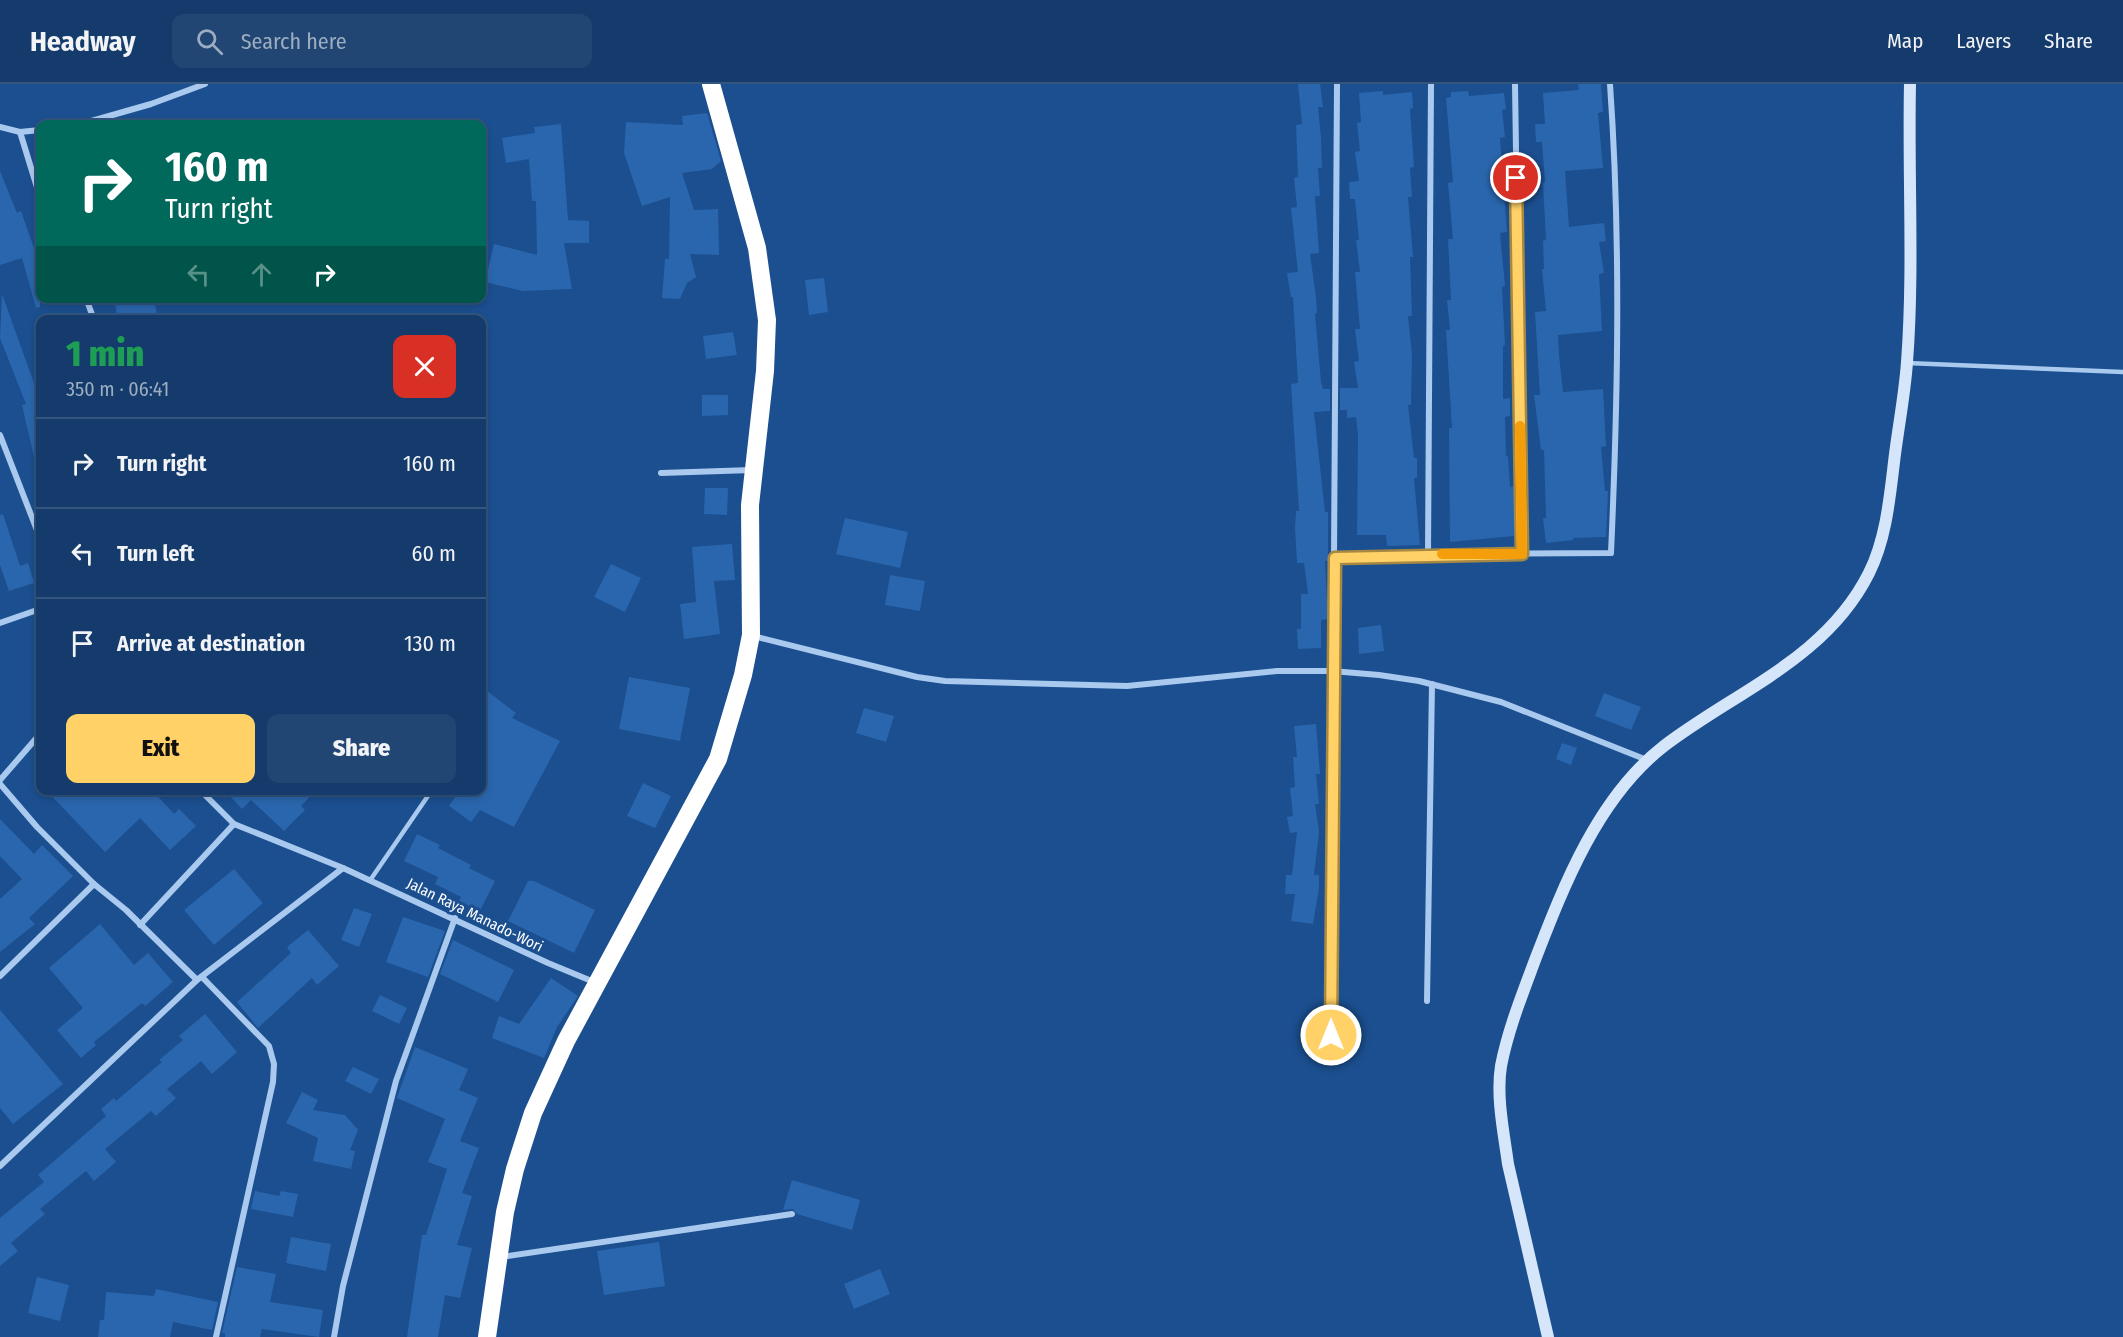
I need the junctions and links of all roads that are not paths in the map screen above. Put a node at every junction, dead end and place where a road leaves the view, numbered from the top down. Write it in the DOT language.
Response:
graph roads {
  1 [pos="205,84"];
  2 [pos="711,84"];
  3 [pos="1337,84"];
  4 [pos="1431,84"];
  5 [pos="1515,84"];
  6 [pos="1610,84"];
  7 [pos="1910,84"];
  8 [pos="95,120"];
  9 [pos="0,128"];
  10 [pos="36,130"];
  11 [pos="20,132"];
  12 [pos="36,184"];
  13 [pos="1907,363"];
  14 [pos="2123,372"];
  15 [pos="0,435"];
  16 [pos="753,470"];
  17 [pos="661,473"];
  18 [pos="36,528"];
  19 [pos="1428,554"];
  20 [pos="1522,554"];
  21 [pos="1335,558"];
  22 [pos="36,610"];
  23 [pos="0,623"];
  24 [pos="752,635"];
  25 [pos="1332,671"];
  26 [pos="1432,684"];
  27 [pos="36,739"];
  28 [pos="1647,760"];
  29 [pos="0,782"];
  30 [pos="205,795"];
  31 [pos="429,795"];
  32 [pos="234,824"];
  33 [pos="343,868"];
  34 [pos="371,879"];
  35 [pos="94,884"];
  36 [pos="455,918"];
  37 [pos="140,926"];
  38 [pos="0,976"];
  39 [pos="199,979"];
  40 [pos="597,982"];
  41 [pos="1427,1001"];
  42 [pos="1331,1035"];
  43 [pos="0,1166"];
  44 [pos="792,1214"];
  45 [pos="497,1258"];
  46 [pos="216,1337"];
  47 [pos="334,1337"];
  48 [pos="487,1337"];
  49 [pos="1548,1337"];
  1 -- 8 [label="street"];
  2 -- 16 [label="highway"];
  3 -- 21 [label="street"];
  4 -- 19 [label="street"];
  5 -- 20 [label="street"];
  6 -- 20 [label="street"];
  7 -- 13 [label="main road"];
  9 -- 11 [label="street"];
  10 -- 11 [label="street"];
  11 -- 12 [label="street"];
  13 -- 14 [label="lane"];
  13 -- 28 [label="main road"];
  15 -- 18 [label="street"];
  16 -- 17 [label="street"];
  16 -- 24 [label="highway"];
  19 -- 20 [label="street"];
  19 -- 21 [label="street"];
  21 -- 25 [label="street"];
  22 -- 23 [label="street"];
  24 -- 25 [label="street"];
  24 -- 40 [label="highway"];
  25 -- 26 [label="street"];
  25 -- 42 [label="street"];
  26 -- 28 [label="street"];
  26 -- 41 [label="street"];
  27 -- 29 [label="street"];
  28 -- 49 [label="main road"];
  29 -- 35 [label="street"];
  30 -- 32 [label="street, Jalan Raya Manado-Wori"];
  31 -- 34 [label="lane"];
  32 -- 33 [label="street, Jalan Raya Manado-Wori"];
  32 -- 37 [label="street"];
  33 -- 34 [label="street, Jalan Raya Manado-Wori"];
  33 -- 39 [label="street"];
  34 -- 36 [label="street, Jalan Raya Manado-Wori"];
  35 -- 37 [label="street"];
  35 -- 38 [label="street"];
  36 -- 40 [label="street, Jalan Raya Manado-Wori"];
  36 -- 47 [label="street"];
  37 -- 39 [label="street"];
  39 -- 43 [label="street"];
  39 -- 46 [label="street"];
  40 -- 45 [label="highway"];
  44 -- 45 [label="street"];
  45 -- 48 [label="highway"];
}
